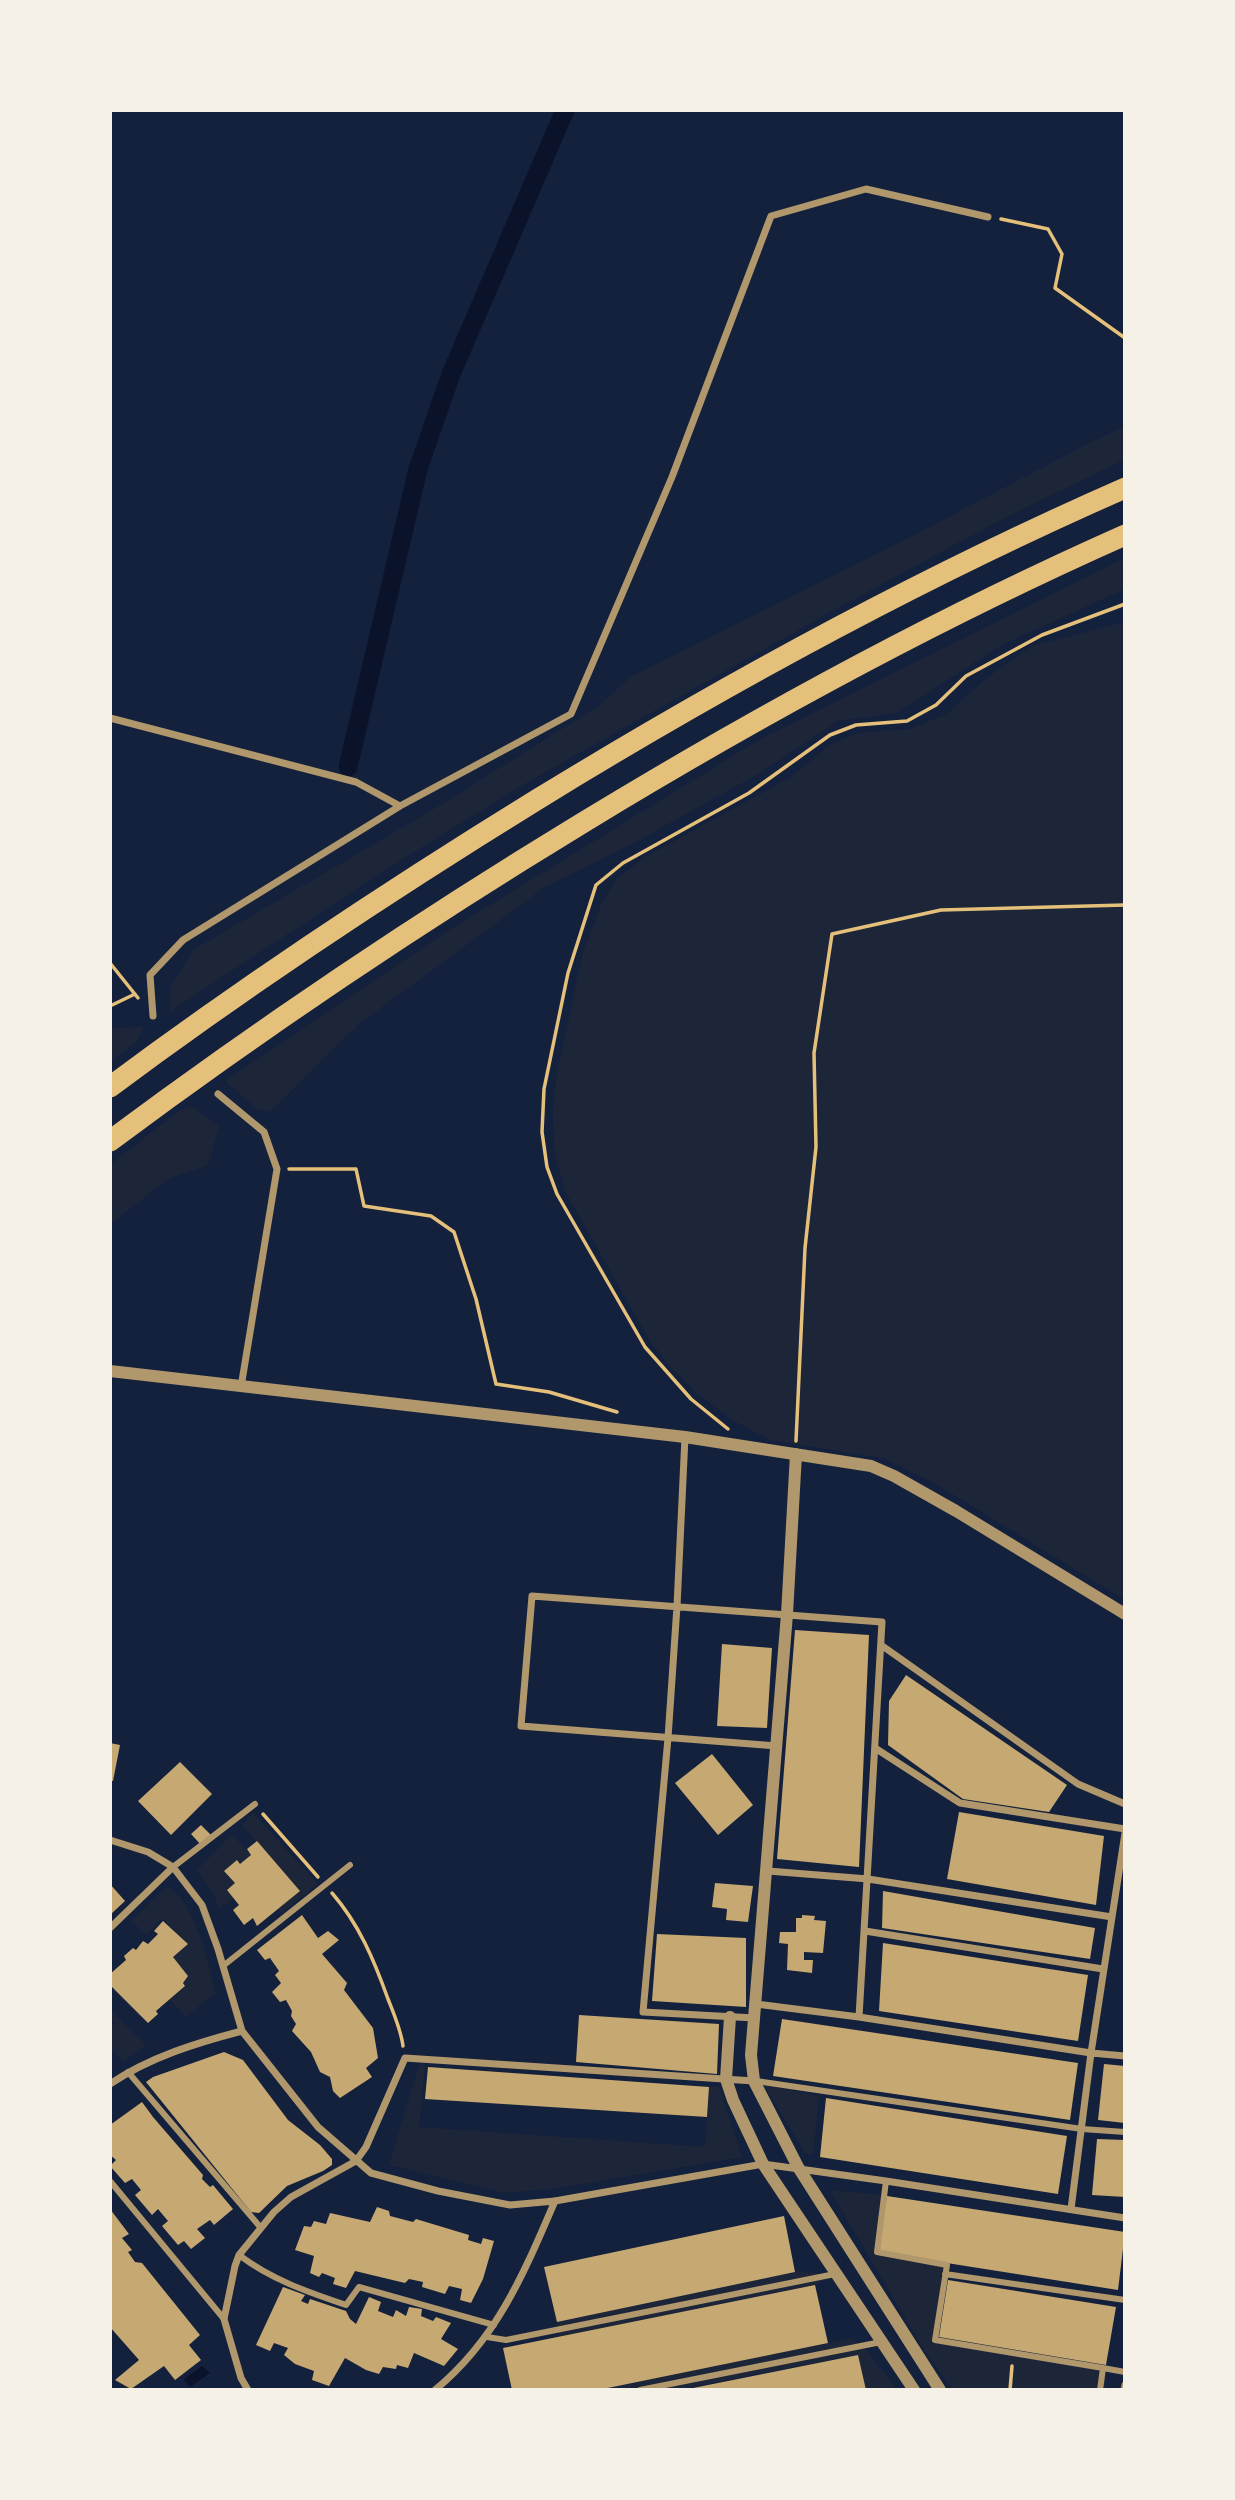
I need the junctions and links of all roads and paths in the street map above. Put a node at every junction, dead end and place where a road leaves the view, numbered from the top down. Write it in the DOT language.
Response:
graph roads {
  1 [pos="988,217"];
  2 [pos="1125,338"];
  3 [pos="1125,488"];
  4 [pos="1125,535"];
  5 [pos="1125,604"];
  6 [pos="110,718"];
  7 [pos="400,806"];
  8 [pos="1125,905"];
  9 [pos="110,963"];
  10 [pos="135,994"];
  11 [pos="110,1006"];
  12 [pos="153,1016"];
  13 [pos="110,1087"];
  14 [pos="218,1094"];
  15 [pos="110,1140"];
  16 [pos="277,1169"];
  17 [pos="110,1371"];
  18 [pos="241,1387"];
  19 [pos="634,1432"];
  20 [pos="685,1437"];
  21 [pos="726,1443"];
  22 [pos="796,1454"];
  23 [pos="677,1606"];
  24 [pos="787,1614"];
  25 [pos="1125,1614"];
  26 [pos="881,1645"];
  27 [pos="668,1738"];
  28 [pos="777,1746"];
  29 [pos="875,1748"];
  30 [pos="255,1804"];
  31 [pos="1125,1804"];
  32 [pos="1125,1831"];
  33 [pos="110,1840"];
  34 [pos="350,1865"];
  35 [pos="173,1867"];
  36 [pos="768,1871"];
  37 [pos="868,1879"];
  38 [pos="326,1885"];
  39 [pos="1112,1917"];
  40 [pos="110,1928"];
  41 [pos="865,1931"];
  42 [pos="223,1966"];
  43 [pos="1103,1969"];
  44 [pos="756,2004"];
  45 [pos="730,2017"];
  46 [pos="859,2017"];
  47 [pos="755,2018"];
  48 [pos="242,2031"];
  49 [pos="1091,2053"];
  50 [pos="1125,2056"];
  51 [pos="405,2058"];
  52 [pos="128,2073"];
  53 [pos="726,2079"];
  54 [pos="754,2081"];
  55 [pos="110,2084"];
  56 [pos="1082,2129"];
  57 [pos="1125,2132"];
  58 [pos="356,2161"];
  59 [pos="763,2164"];
  60 [pos="798,2167"];
  61 [pos="110,2181"];
  62 [pos="886,2181"];
  63 [pos="555,2202"];
  64 [pos="1071,2209"];
  65 [pos="1125,2218"];
  66 [pos="261,2228"];
  67 [pos="239,2255"];
  68 [pos="836,2274"];
  69 [pos="945,2274"];
  70 [pos="1125,2300"];
  71 [pos="224,2319"];
  72 [pos="494,2325"];
  73 [pos="487,2337"];
  74 [pos="881,2342"];
  75 [pos="1013,2353"];
  76 [pos="1103,2368"];
  77 [pos="1125,2372"];
  78 [pos="248,2390"];
  79 [pos="436,2390"];
  80 [pos="640,2390"];
  81 [pos="914,2390"];
  82 [pos="940,2390"];
  83 [pos="1010,2390"];
  84 [pos="1100,2390"];
  1 -- 2 [label="path"];
  1 -- 7 [label="street"];
  3 -- 13 [label="highway"];
  4 -- 15 [label="highway"];
  5 -- 21 [label="path"];
  6 -- 7 [label="street"];
  7 -- 12 [label="street"];
  8 -- 22 [label="path"];
  9 -- 10 [label="path"];
  10 -- 11 [label="path"];
  10 -- 12 [label="path"];
  14 -- 16 [label="street"];
  16 -- 18 [label="street"];
  16 -- 19 [label="path"];
  17 -- 18 [label="street"];
  18 -- 19 [label="street"];
  19 -- 20 [label="street"];
  20 -- 21 [label="street"];
  20 -- 23 [label="street"];
  21 -- 22 [label="street"];
  22 -- 24 [label="street"];
  22 -- 25 [label="street"];
  23 -- 24 [label="street"];
  23 -- 27 [label="street"];
  23 -- 27 [label="street"];
  24 -- 26 [label="street"];
  24 -- 28 [label="street"];
  26 -- 29 [label="street"];
  26 -- 31 [label="street"];
  27 -- 28 [label="street"];
  27 -- 45 [label="street"];
  28 -- 36 [label="street"];
  29 -- 32 [label="street"];
  29 -- 37 [label="street"];
  30 -- 35 [label="street"];
  30 -- 38 [label="path"];
  32 -- 39 [label="street"];
  33 -- 35 [label="street"];
  34 -- 38 [label="street"];
  35 -- 40 [label="street"];
  35 -- 42 [label="street"];
  36 -- 37 [label="street"];
  36 -- 44 [label="street"];
  37 -- 39 [label="street"];
  37 -- 41 [label="street"];
  38 -- 42 [label="street"];
  38 -- 51 [label="path"];
  39 -- 43 [label="street"];
  41 -- 43 [label="street"];
  41 -- 46 [label="street"];
  42 -- 48 [label="street"];
  43 -- 49 [label="street"];
  44 -- 46 [label="street"];
  44 -- 47 [label="street"];
  45 -- 47 [label="street"];
  45 -- 53 [label="street"];
  46 -- 49 [label="street"];
  47 -- 54 [label="street"];
  48 -- 52 [label="street"];
  48 -- 58 [label="street"];
  49 -- 50 [label="street"];
  49 -- 56 [label="street"];
  51 -- 53 [label="street"];
  51 -- 58 [label="street"];
  52 -- 55 [label="street"];
  52 -- 66 [label="street"];
  53 -- 54 [label="street"];
  53 -- 59 [label="street"];
  54 -- 56 [label="street"];
  54 -- 60 [label="street"];
  56 -- 57 [label="street"];
  56 -- 64 [label="street"];
  58 -- 63 [label="street"];
  58 -- 66 [label="street"];
  59 -- 60 [label="street"];
  59 -- 63 [label="street"];
  59 -- 68 [label="street"];
  60 -- 62 [label="street"];
  60 -- 82 [label="street"];
  61 -- 71 [label="street"];
  62 -- 64 [label="street"];
  62 -- 69 [label="street"];
  63 -- 72 [label="street"];
  64 -- 65 [label="street"];
  66 -- 67 [label="street"];
  67 -- 71 [label="street"];
  67 -- 72 [label="street"];
  68 -- 73 [label="street"];
  68 -- 74 [label="street"];
  69 -- 70 [label="street"];
  69 -- 75 [label="street"];
  71 -- 78 [label="street"];
  72 -- 73 [label="street"];
  73 -- 79 [label="street"];
  74 -- 80 [label="street"];
  74 -- 81 [label="street"];
  75 -- 76 [label="street"];
  75 -- 83 [label="path"];
  76 -- 77 [label="street"];
  76 -- 84 [label="street"];
}
